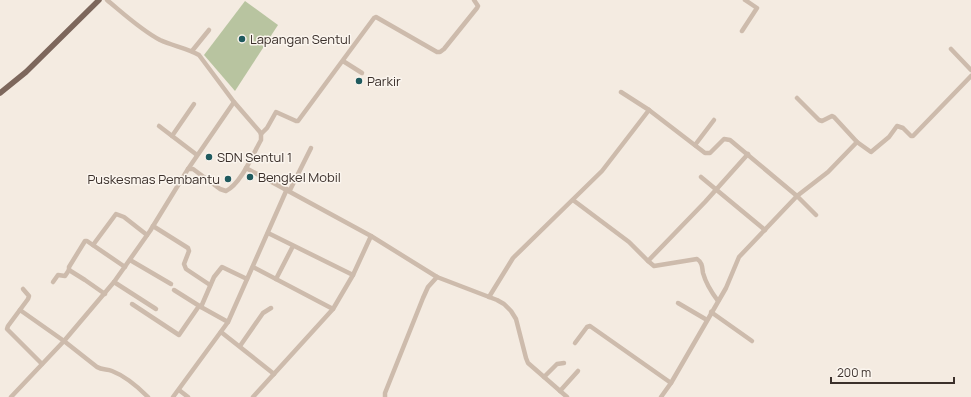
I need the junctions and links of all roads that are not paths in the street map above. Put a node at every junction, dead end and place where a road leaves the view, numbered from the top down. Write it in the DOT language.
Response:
graph roads {
  1 [pos="98,0"];
  2 [pos="108,0"];
  3 [pos="474,0"];
  4 [pos="746,0"];
  5 [pos="209,30"];
  6 [pos="742,31"];
  7 [pos="951,49"];
  8 [pos="192,51"];
  9 [pos="343,61"];
  10 [pos="971,70"];
  11 [pos="362,74"];
  12 [pos="971,76"];
  13 [pos="621,92"];
  14 [pos="0,93"];
  15 [pos="797,98"];
  16 [pos="234,102"];
  17 [pos="194,104"];
  18 [pos="649,110"];
  19 [pos="714,120"];
  20 [pos="159,126"];
  21 [pos="261,134"];
  22 [pos="172,136"];
  23 [pos="857,142"];
  24 [pos="695,145"];
  25 [pos="311,148"];
  26 [pos="748,154"];
  27 [pos="197,155"];
  28 [pos="246,168"];
  29 [pos="188,169"];
  30 [pos="701,177"];
  31 [pos="716,189"];
  32 [pos="288,190"];
  33 [pos="797,196"];
  34 [pos="573,200"];
  35 [pos="816,215"];
  36 [pos="153,226"];
  37 [pos="765,230"];
  38 [pos="268,232"];
  39 [pos="147,235"];
  40 [pos="371,236"];
  41 [pos="93,245"];
  42 [pos="293,246"];
  43 [pos="130,260"];
  44 [pos="648,261"];
  45 [pos="125,267"];
  46 [pos="253,267"];
  47 [pos="69,270"];
  48 [pos="353,275"];
  49 [pos="437,277"];
  50 [pos="247,279"];
  51 [pos="276,279"];
  52 [pos="53,282"];
  53 [pos="114,282"];
  54 [pos="171,284"];
  55 [pos="210,285"];
  56 [pos="24,289"];
  57 [pos="174,290"];
  58 [pos="105,294"];
  59 [pos="489,297"];
  60 [pos="718,301"];
  61 [pos="678,303"];
  62 [pos="132,304"];
  63 [pos="200,307"];
  64 [pos="271,308"];
  65 [pos="156,309"];
  66 [pos="333,309"];
  67 [pos="20,310"];
  68 [pos="712,312"];
  69 [pos="707,320"];
  70 [pos="228,322"];
  71 [pos="221,332"];
  72 [pos="64,341"];
  73 [pos="752,341"];
  74 [pos="575,343"];
  75 [pos="240,346"];
  76 [pos="564,363"];
  77 [pos="42,364"];
  78 [pos="578,371"];
  79 [pos="274,374"];
  80 [pos="544,377"];
  81 [pos="671,383"];
  82 [pos="179,390"];
  83 [pos="560,391"];
  84 [pos="11,397"];
  85 [pos="148,397"];
  86 [pos="174,397"];
  87 [pos="188,397"];
  88 [pos="253,397"];
  89 [pos="385,397"];
  90 [pos="567,397"];
  91 [pos="662,397"];
  1 -- 14 [label="main road"];
  2 -- 8 [label="street"];
  3 -- 9 [label="street"];
  4 -- 6 [label="street"];
  5 -- 8 [label="street"];
  7 -- 10 [label="street"];
  8 -- 16 [label="street"];
  9 -- 11 [label="street"];
  9 -- 21 [label="street"];
  12 -- 23 [label="street"];
  13 -- 18 [label="street"];
  15 -- 23 [label="street"];
  16 -- 21 [label="street"];
  16 -- 27 [label="street"];
  17 -- 22 [label="street"];
  18 -- 24 [label="street"];
  18 -- 34 [label="street"];
  19 -- 24 [label="street"];
  20 -- 22 [label="street"];
  21 -- 28 [label="street"];
  22 -- 27 [label="street"];
  23 -- 33 [label="street"];
  24 -- 26 [label="street"];
  25 -- 32 [label="street"];
  26 -- 31 [label="street"];
  26 -- 33 [label="street"];
  27 -- 29 [label="street"];
  28 -- 29 [label="street"];
  28 -- 32 [label="street"];
  29 -- 36 [label="street"];
  30 -- 31 [label="street"];
  31 -- 37 [label="street"];
  31 -- 44 [label="street"];
  32 -- 38 [label="street"];
  32 -- 40 [label="street"];
  33 -- 35 [label="street"];
  33 -- 37 [label="street"];
  34 -- 44 [label="street"];
  34 -- 59 [label="street"];
  36 -- 39 [label="street"];
  36 -- 55 [label="street"];
  37 -- 60 [label="street"];
  38 -- 42 [label="street"];
  38 -- 46 [label="street"];
  39 -- 41 [label="street"];
  39 -- 43 [label="street"];
  40 -- 48 [label="street"];
  40 -- 49 [label="street"];
  41 -- 45 [label="street"];
  41 -- 47 [label="street"];
  42 -- 48 [label="street"];
  42 -- 51 [label="street"];
  43 -- 45 [label="street"];
  43 -- 54 [label="street"];
  44 -- 60 [label="street"];
  45 -- 53 [label="street"];
  46 -- 50 [label="street"];
  46 -- 51 [label="street"];
  47 -- 52 [label="street"];
  47 -- 58 [label="street"];
  48 -- 66 [label="street"];
  49 -- 59 [label="street"];
  49 -- 89 [label="street"];
  50 -- 55 [label="street"];
  50 -- 70 [label="street"];
  51 -- 66 [label="street"];
  53 -- 58 [label="street"];
  53 -- 65 [label="street"];
  55 -- 63 [label="street"];
  56 -- 67 [label="street"];
  57 -- 63 [label="street"];
  58 -- 72 [label="street"];
  59 -- 80 [label="street"];
  60 -- 68 [label="street"];
  61 -- 69 [label="street"];
  62 -- 63 [label="street"];
  63 -- 70 [label="street"];
  64 -- 75 [label="street"];
  66 -- 79 [label="street"];
  67 -- 72 [label="street"];
  67 -- 77 [label="street"];
  68 -- 69 [label="street"];
  68 -- 73 [label="street"];
  69 -- 81 [label="street"];
  70 -- 71 [label="street"];
  71 -- 75 [label="street"];
  71 -- 82 [label="street"];
  72 -- 77 [label="street"];
  72 -- 85 [label="street"];
  74 -- 81 [label="street"];
  75 -- 79 [label="street"];
  76 -- 80 [label="street"];
  77 -- 84 [label="street"];
  78 -- 83 [label="street"];
  79 -- 88 [label="street"];
  80 -- 83 [label="street"];
  81 -- 91 [label="street"];
  82 -- 86 [label="street"];
  82 -- 87 [label="street"];
  83 -- 90 [label="street"];
}
